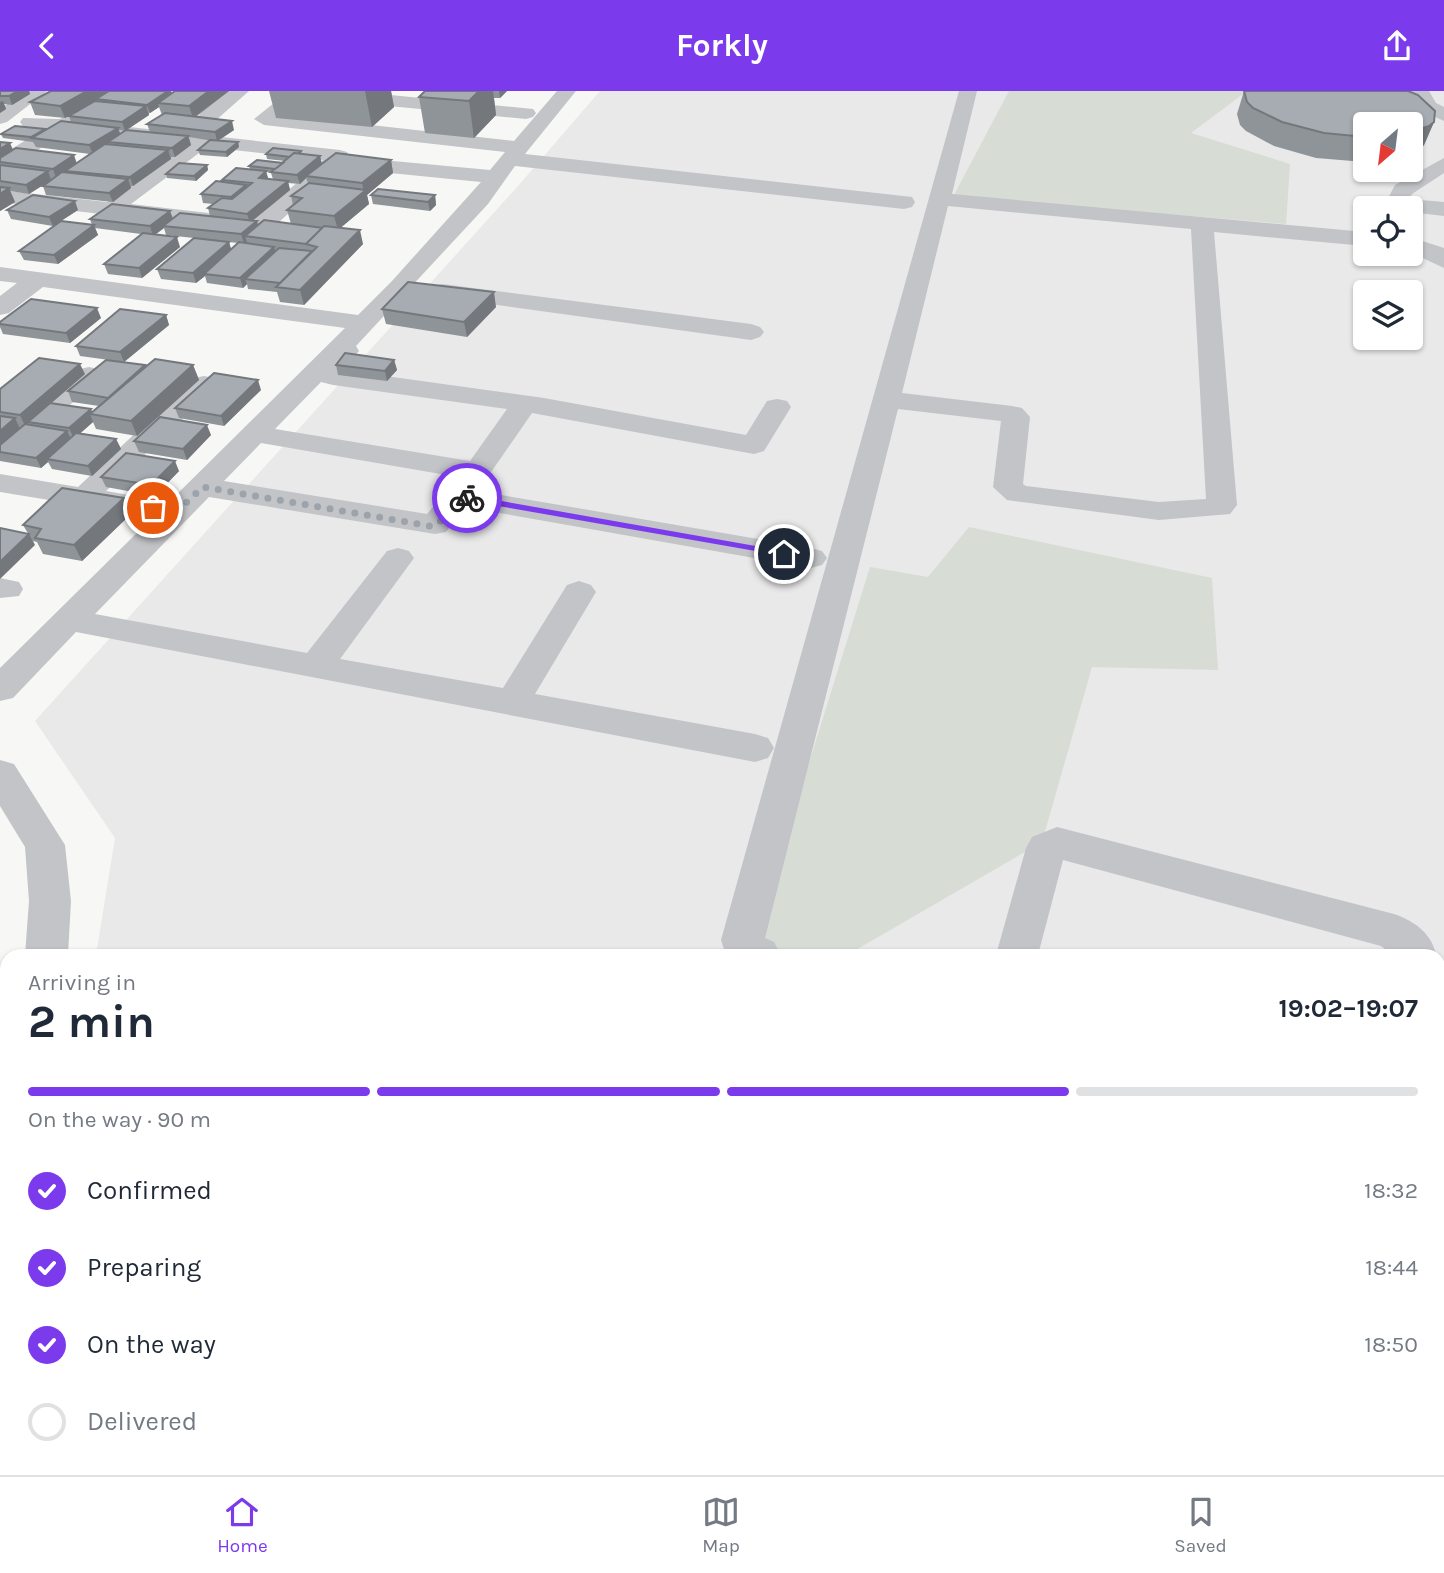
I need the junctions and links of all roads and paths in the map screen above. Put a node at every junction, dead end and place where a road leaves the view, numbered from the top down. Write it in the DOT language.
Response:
graph roads {
  1 [pos="37,91"];
  2 [pos="119,91"];
  3 [pos="240,91"];
  4 [pos="567,91"];
  5 [pos="968,91"];
  6 [pos="1415,93"];
  7 [pos="447,105"];
  8 [pos="159,112"];
  9 [pos="526,113"];
  10 [pos="1444,115"];
  11 [pos="208,117"];
  12 [pos="0,118"];
  13 [pos="30,122"];
  14 [pos="66,127"];
  15 [pos="129,133"];
  16 [pos="414,136"];
  17 [pos="203,141"];
  18 [pos="107,148"];
  19 [pos="271,148"];
  20 [pos="335,161"];
  21 [pos="508,161"];
  22 [pos="1444,164"];
  23 [pos="0,165"];
  24 [pos="249,166"];
  25 [pos="52,185"];
  26 [pos="1401,196"];
  27 [pos="29,199"];
  28 [pos="940,199"];
  29 [pos="207,200"];
  30 [pos="904,202"];
  31 [pos="5,205"];
  32 [pos="1423,208"];
  33 [pos="111,209"];
  34 [pos="1444,209"];
  35 [pos="186,218"];
  36 [pos="1202,224"];
  37 [pos="261,226"];
  38 [pos="285,230"];
  39 [pos="1353,238"];
  40 [pos="1423,246"];
  41 [pos="1444,261"];
  42 [pos="0,274"];
  43 [pos="38,279"];
  44 [pos="401,286"];
  45 [pos="0,308"];
  46 [pos="367,325"];
  47 [pos="751,332"];
  48 [pos="89,375"];
  49 [pos="204,384"];
  50 [pos="887,398"];
  51 [pos="524,405"];
  52 [pos="777,407"];
  53 [pos="257,434"];
  54 [pos="0,450"];
  55 [pos="477,471"];
  56 [pos="0,482"];
  57 [pos="203,487"];
  58 [pos="83,496"];
  59 [pos="459,496"];
  60 [pos="176,512"];
  61 [pos="398,558"];
  62 [pos="811,558"];
  63 [pos="579,592"];
  64 [pos="69,620"];
  65 [pos="316,666"];
  66 [pos="0,689"];
  67 [pos="512,703"];
  68 [pos="755,748"];
  69 [pos="0,774"];
  70 [pos="47,949"];
  71 [pos="747,949"];
  72 [pos="1019,949"];
  73 [pos="1413,949"];
  1 -- 12 [label="street"];
  2 -- 14 [label="street"];
  3 -- 11 [label="street"];
  4 -- 21 [label="street"];
  5 -- 28 [label="street"];
  6 -- 10 [label="street"];
  7 -- 9 [label="street"];
  7 -- 16 [label="street"];
  7 -- 16 [label="street"];
  8 -- 15 [label="street"];
  13 -- 14 [label="street"];
  14 -- 15 [label="street"];
  14 -- 23 [label="street"];
  15 -- 17 [label="street"];
  15 -- 18 [label="street"];
  16 -- 21 [label="street"];
  17 -- 19 [label="street"];
  17 -- 33 [label="street"];
  19 -- 20 [label="street"];
  19 -- 24 [label="street"];
  20 -- 21 [label="street"];
  20 -- 37 [label="street"];
  21 -- 30 [label="street"];
  21 -- 44 [label="street"];
  22 -- 26 [label="street"];
  25 -- 27 [label="street"];
  27 -- 31 [label="street"];
  27 -- 33 [label="street"];
  28 -- 36 [label="street"];
  28 -- 50 [label="street"];
  29 -- 35 [label="street"];
  32 -- 34 [label="street"];
  33 -- 35 [label="street"];
  35 -- 37 [label="street"];
  36 -- 39 [label="street"];
  36 -- 50 [label="street"];
  37 -- 38 [label="street"];
  40 -- 41 [label="street"];
  42 -- 43 [label="street"];
  43 -- 45 [label="street"];
  43 -- 46 [label="street"];
  44 -- 46 [label="street"];
  44 -- 47 [label="street"];
  46 -- 51 [label="street"];
  46 -- 53 [label="street"];
  48 -- 54 [label="street"];
  49 -- 58 [label="street"];
  50 -- 71 [label="street"];
  51 -- 52 [label="street"];
  51 -- 55 [label="street"];
  53 -- 55 [label="street"];
  53 -- 57 [label="street"];
  55 -- 59 [label="street"];
  56 -- 58 [label="street"];
  57 -- 59 [label="street"];
  57 -- 60 [label="street"];
  58 -- 60 [label="street"];
  59 -- 62 [label="street"];
  60 -- 64 [label="street"];
  61 -- 65 [label="street"];
  63 -- 67 [label="street"];
  64 -- 65 [label="street"];
  64 -- 66 [label="street"];
  65 -- 67 [label="street"];
  67 -- 68 [label="street"];
  69 -- 70 [label="street"];
  72 -- 73 [label="street"];
}
